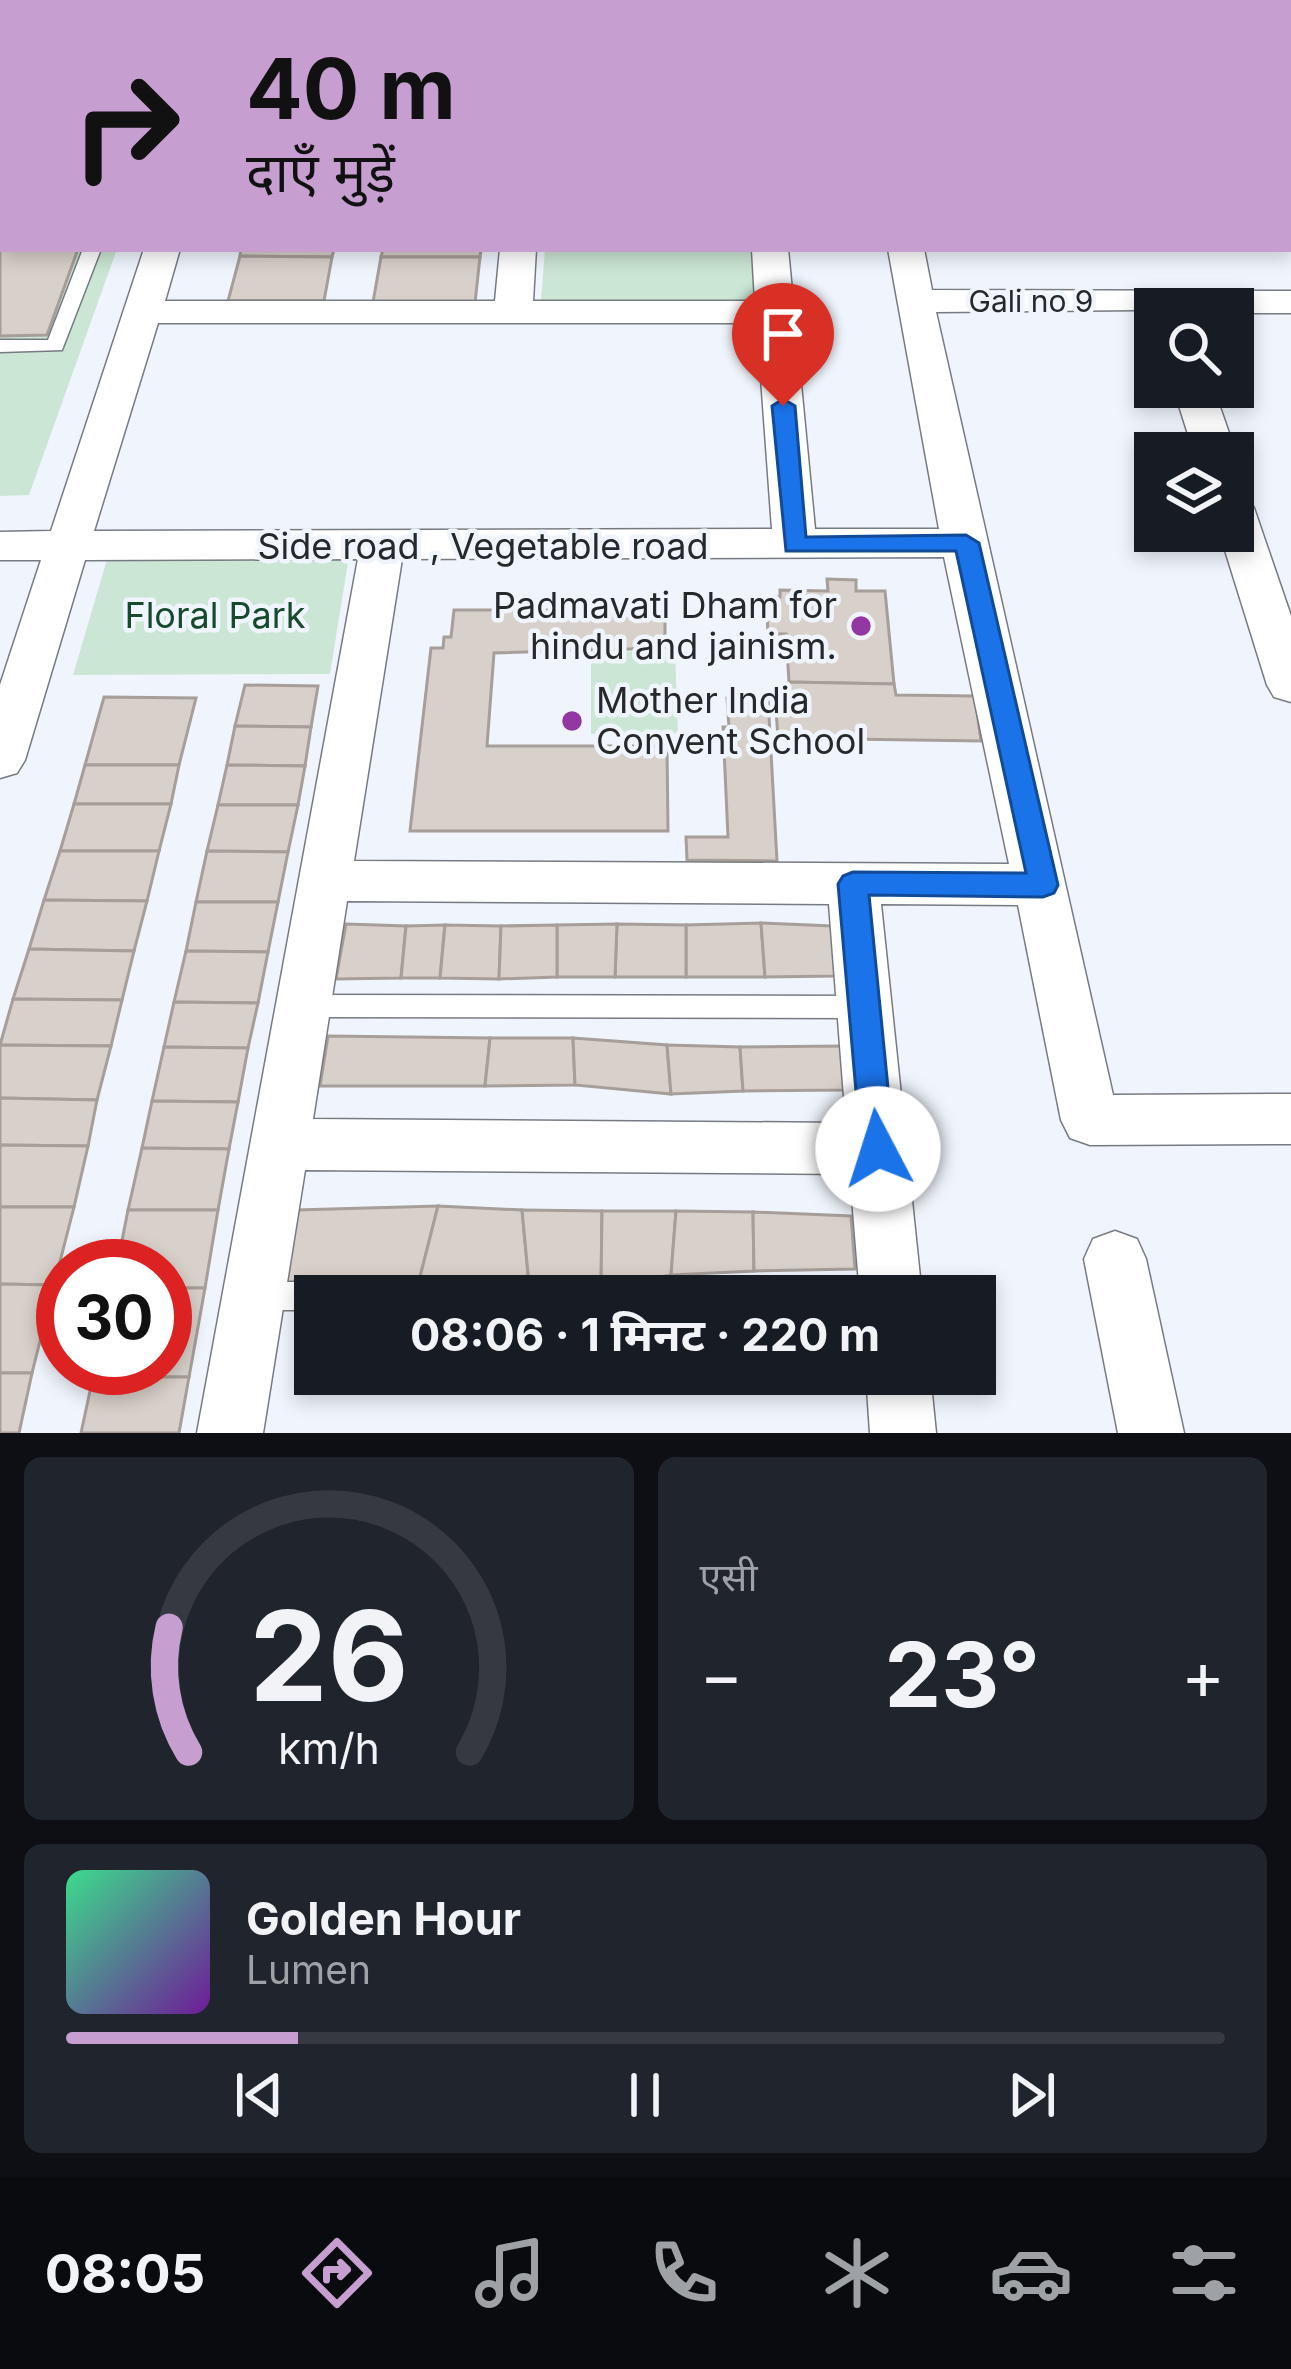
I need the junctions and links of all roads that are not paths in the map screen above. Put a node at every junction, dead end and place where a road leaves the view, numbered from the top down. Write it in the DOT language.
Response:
graph roads {
  1 [pos="91,252"];
  2 [pos="161,252"];
  3 [pos="518,252"];
  4 [pos="770,252"];
  5 [pos="907,252"];
  6 [pos="915,302"];
  7 [pos="1291,302"];
  8 [pos="1254,303"];
  9 [pos="1134,305"];
  10 [pos="142,312"];
  11 [pos="513,312"];
  12 [pos="776,312"];
  13 [pos="0,346"];
  14 [pos="966,543"];
  15 [pos="0,546"];
  16 [pos="68,546"];
  17 [pos="382,546"];
  18 [pos="795,546"];
  19 [pos="1247,552"];
  20 [pos="1291,685"];
  21 [pos="0,760"];
  22 [pos="324,881"];
  23 [pos="853,884"];
  24 [pos="1043,885"];
  25 [pos="303,1006"];
  26 [pos="865,1007"];
  27 [pos="1291,1119"];
  28 [pos="279,1144"];
  29 [pos="878,1149"];
  30 [pos="1115,1259"];
  31 [pos="889,1275"];
  32 [pos="254,1296"];
  33 [pos="294,1296"];
  34 [pos="900,1395"];
  35 [pos="230,1433"];
  36 [pos="903,1433"];
  37 [pos="1151,1433"];
  1 -- 13 [label="lane"];
  2 -- 10 [label="street"];
  3 -- 11 [label="street"];
  4 -- 12 [label="street"];
  5 -- 6 [label="street"];
  6 -- 9 [label="street, Gali no 9"];
  6 -- 14 [label="street"];
  7 -- 8 [label="street, Gali no 9"];
  10 -- 11 [label="street"];
  10 -- 16 [label="street"];
  11 -- 12 [label="street"];
  12 -- 18 [label="street"];
  14 -- 18 [label="street, Side road , Vegetable road"];
  14 -- 24 [label="street"];
  15 -- 16 [label="street, Side road , Vegetable road"];
  16 -- 17 [label="street, Side road , Vegetable road"];
  16 -- 21 [label="street"];
  17 -- 18 [label="street, Side road , Vegetable road"];
  17 -- 22 [label="street"];
  19 -- 20 [label="street"];
  22 -- 23 [label="street"];
  22 -- 25 [label="street"];
  23 -- 24 [label="street"];
  23 -- 26 [label="street"];
  24 -- 27 [label="street"];
  25 -- 26 [label="lane"];
  25 -- 28 [label="street"];
  26 -- 29 [label="street"];
  28 -- 29 [label="street"];
  28 -- 32 [label="street"];
  29 -- 31 [label="street"];
  30 -- 37 [label="street"];
  32 -- 33 [label="lane"];
  32 -- 35 [label="street"];
  34 -- 36 [label="street"];
}
